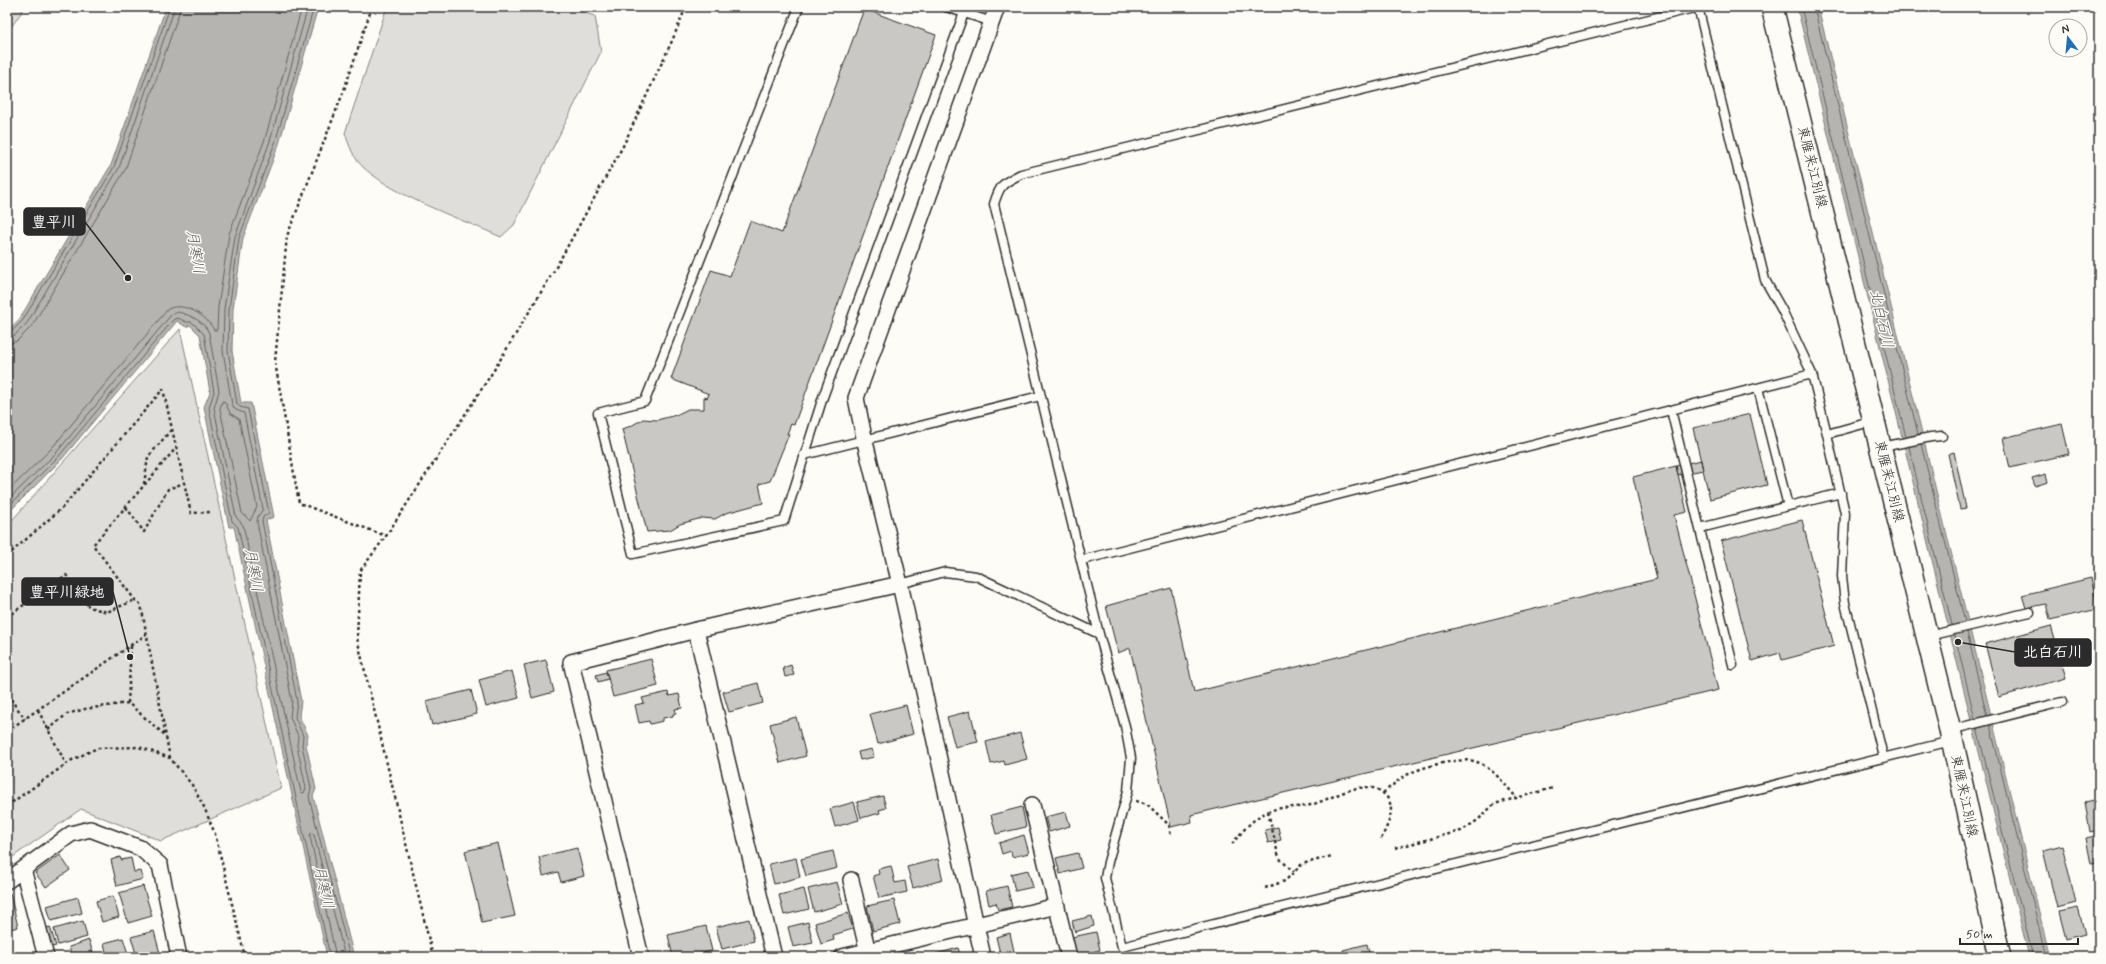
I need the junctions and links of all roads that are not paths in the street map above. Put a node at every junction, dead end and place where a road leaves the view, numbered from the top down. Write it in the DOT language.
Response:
graph roads {
  1 [pos="799,7"];
  2 [pos="946,7"];
  3 [pos="998,7"];
  4 [pos="1698,7"];
  5 [pos="1772,7"];
  6 [pos="964,13"];
  7 [pos="992,22"];
  8 [pos="1812,374"];
  9 [pos="1758,388"];
  10 [pos="1040,396"];
  11 [pos="1671,410"];
  12 [pos="1874,421"];
  13 [pos="1827,434"];
  14 [pos="1942,436"];
  15 [pos="865,442"];
  16 [pos="1888,446"];
  17 [pos="804,455"];
  18 [pos="1840,493"];
  19 [pos="1788,506"];
  20 [pos="1700,528"];
  21 [pos="1082,560"];
  22 [pos="900,584"];
  23 [pos="2030,612"];
  24 [pos="696,630"];
  25 [pos="1099,634"];
  26 [pos="1932,635"];
  27 [pos="1733,665"];
  28 [pos="2062,702"];
  29 [pos="1956,732"];
  30 [pos="1883,756"];
  31 [pos="1032,805"];
  32 [pos="23,869"];
  33 [pos="7,880"];
  34 [pos="851,880"];
  35 [pos="1057,906"];
  36 [pos="976,925"];
  37 [pos="869,954"];
  38 [pos="46,957"];
  39 [pos="179,957"];
  40 [pos="640,957"];
  41 [pos="774,957"];
  42 [pos="842,957"];
  43 [pos="983,957"];
  44 [pos="1069,957"];
  45 [pos="2000,957"];
  1 -- 17 [label="lane"];
  2 -- 6 [label="lane"];
  3 -- 7 [label="street"];
  4 -- 8 [label="lane"];
  4 -- 10 [label="lane"];
  5 -- 12 [label="main road, 東雁来江別線"];
  6 -- 7 [label="lane"];
  6 -- 17 [label="lane"];
  7 -- 15 [label="street"];
  8 -- 9 [label="lane"];
  8 -- 13 [label="lane"];
  9 -- 11 [label="lane"];
  9 -- 19 [label="lane"];
  10 -- 15 [label="lane"];
  10 -- 21 [label="lane"];
  11 -- 20 [label="lane"];
  11 -- 21 [label="lane"];
  12 -- 13 [label="lane"];
  12 -- 16 [label="main road, 東雁来江別線"];
  13 -- 18 [label="lane"];
  14 -- 16 [label="lane"];
  15 -- 17 [label="lane"];
  15 -- 22 [label="street"];
  16 -- 26 [label="main road, 東雁来江別線"];
  18 -- 19 [label="lane"];
  18 -- 30 [label="lane"];
  19 -- 20 [label="lane"];
  20 -- 27 [label="lane"];
  21 -- 25 [label="lane"];
  22 -- 24 [label="street"];
  22 -- 25 [label="lane"];
  22 -- 36 [label="street"];
  23 -- 26 [label="lane"];
  24 -- 40 [label="street"];
  24 -- 41 [label="street"];
  25 -- 30 [label="lane"];
  26 -- 29 [label="main road, 東雁来江別線"];
  28 -- 29 [label="lane"];
  29 -- 30 [label="lane"];
  29 -- 45 [label="main road, 東雁来江別線"];
  31 -- 35 [label="street"];
  32 -- 33 [label="street"];
  32 -- 38 [label="street"];
  32 -- 39 [label="street"];
  34 -- 37 [label="street"];
  35 -- 36 [label="street"];
  35 -- 44 [label="street"];
  36 -- 37 [label="street"];
  36 -- 43 [label="street"];
  37 -- 42 [label="street"];
}
